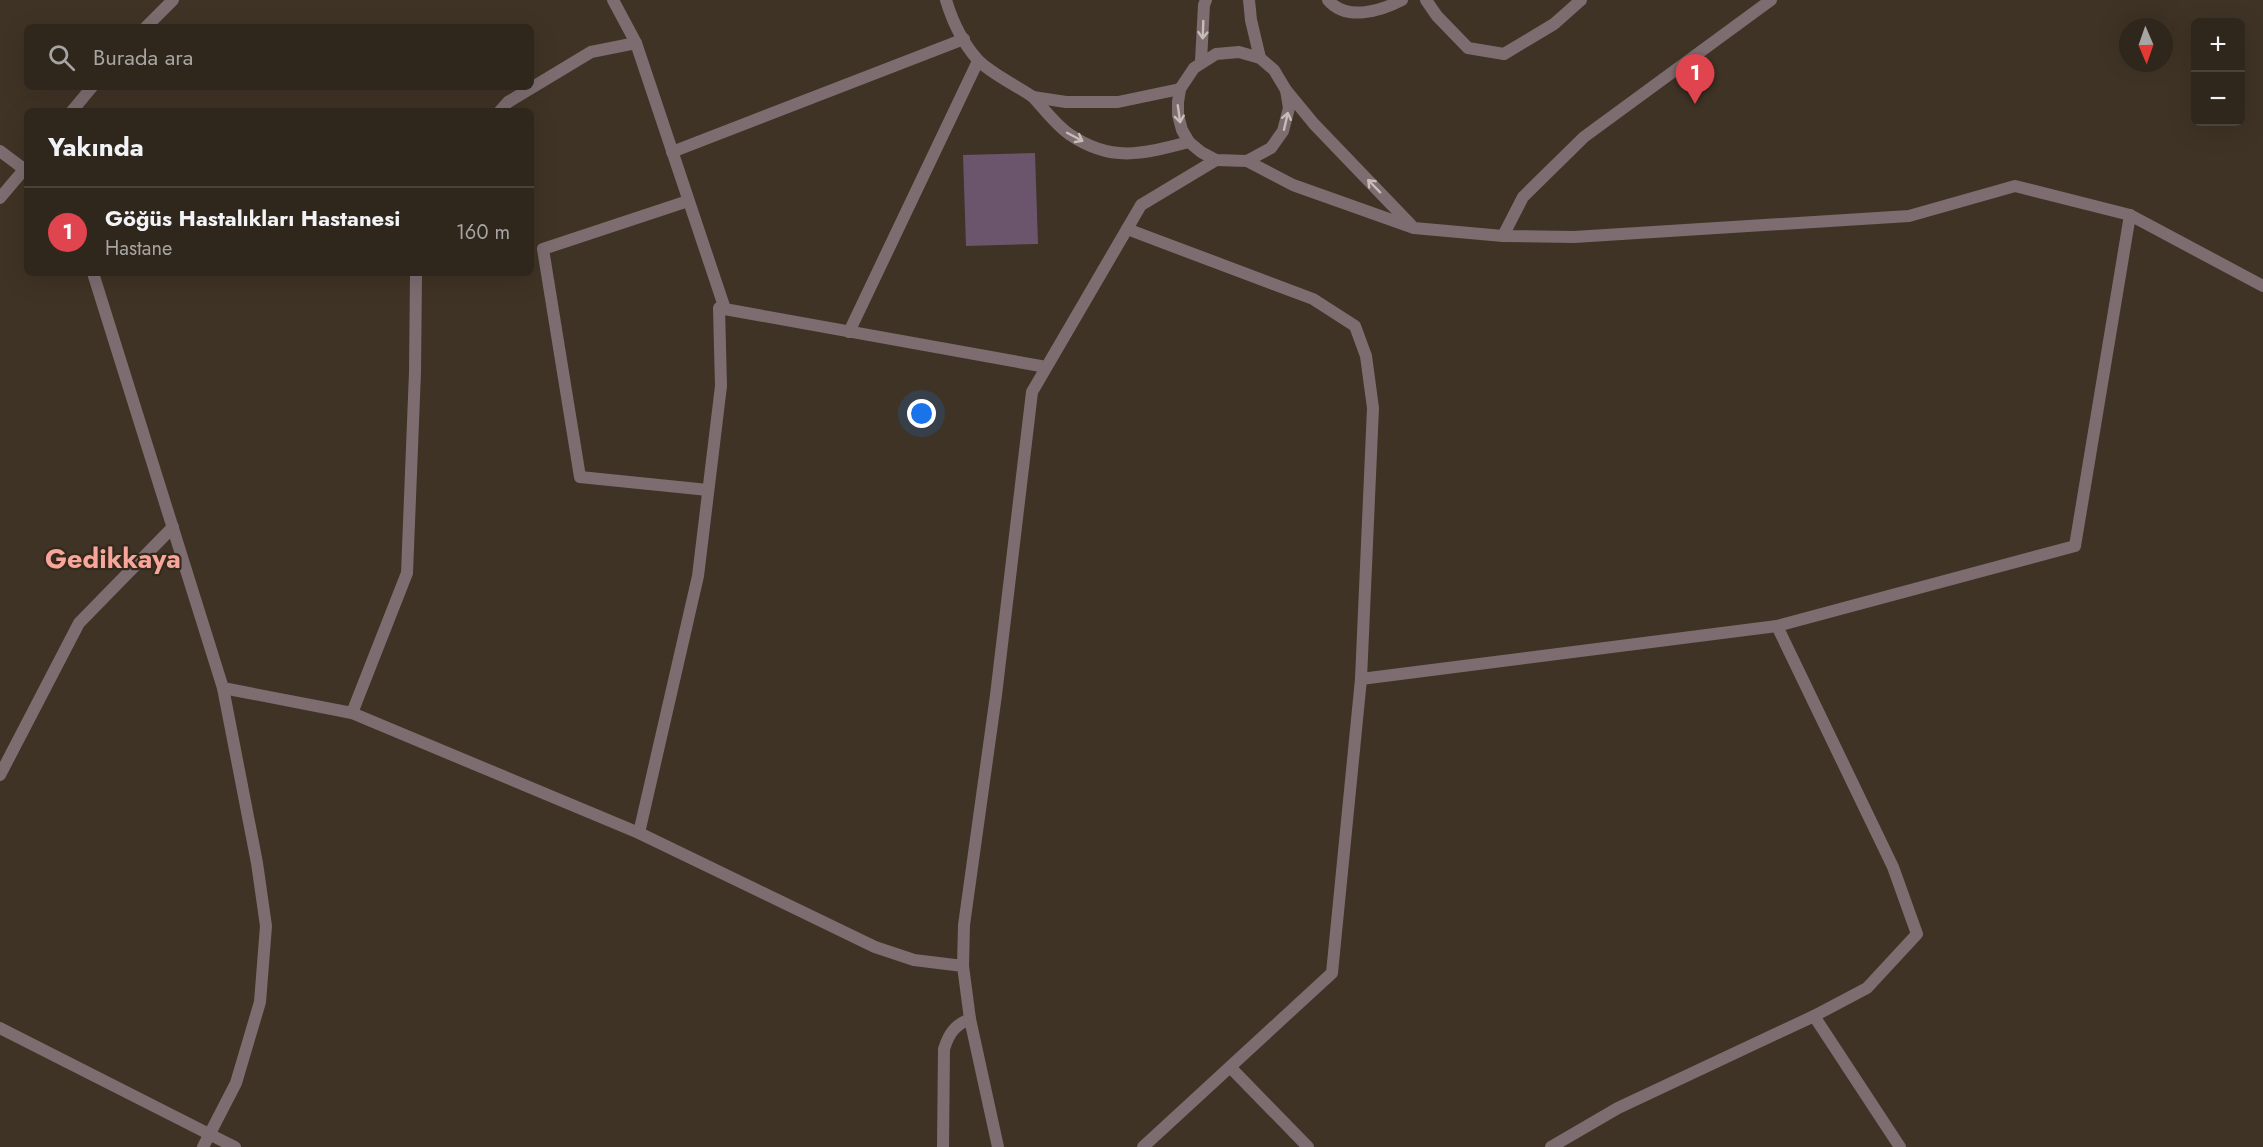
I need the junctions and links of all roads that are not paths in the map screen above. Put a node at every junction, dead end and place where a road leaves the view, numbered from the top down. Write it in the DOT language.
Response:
graph roads {
  1 [pos="173,0"];
  2 [pos="613,0"];
  3 [pos="946,0"];
  4 [pos="1206,0"];
  5 [pos="1249,0"];
  6 [pos="1328,0"];
  7 [pos="1402,0"];
  8 [pos="1425,0"];
  9 [pos="1581,0"];
  10 [pos="1770,0"];
  11 [pos="149,24"];
  12 [pos="964,39"];
  13 [pos="636,43"];
  14 [pos="1260,58"];
  15 [pos="978,61"];
  16 [pos="1201,61"];
  17 [pos="534,86"];
  18 [pos="1180,89"];
  19 [pos="90,90"];
  20 [pos="528,90"];
  21 [pos="1286,90"];
  22 [pos="1033,97"];
  23 [pos="74,108"];
  24 [pos="503,108"];
  25 [pos="1189,142"];
  26 [pos="0,151"];
  27 [pos="672,152"];
  28 [pos="1216,160"];
  29 [pos="1247,161"];
  30 [pos="24,166"];
  31 [pos="24,169"];
  32 [pos="0,198"];
  33 [pos="688,201"];
  34 [pos="2130,215"];
  35 [pos="1414,228"];
  36 [pos="1127,229"];
  37 [pos="1503,236"];
  38 [pos="94,276"];
  39 [pos="416,276"];
  40 [pos="2263,286"];
  41 [pos="725,309"];
  42 [pos="849,332"];
  43 [pos="1046,367"];
  44 [pos="708,490"];
  45 [pos="174,527"];
  46 [pos="1777,626"];
  47 [pos="1361,679"];
  48 [pos="223,688"];
  49 [pos="351,713"];
  50 [pos="0,775"];
  51 [pos="639,832"];
  52 [pos="963,966"];
  53 [pos="1814,1016"];
  54 [pos="970,1018"];
  55 [pos="0,1028"];
  56 [pos="1230,1067"];
  57 [pos="209,1134"];
  58 [pos="203,1147"];
  59 [pos="236,1147"];
  60 [pos="943,1147"];
  61 [pos="998,1147"];
  62 [pos="1143,1147"];
  63 [pos="1308,1147"];
  64 [pos="1551,1147"];
  65 [pos="1900,1147"];
  1 -- 11 [label="street"];
  2 -- 13 [label="street"];
  3 -- 12 [label="street"];
  4 -- 16 [label="street, one-way"];
  5 -- 14 [label="street"];
  6 -- 7 [label="street"];
  8 -- 9 [label="street"];
  10 -- 37 [label="street"];
  12 -- 15 [label="street"];
  12 -- 27 [label="street"];
  13 -- 17 [label="street"];
  13 -- 27 [label="street"];
  14 -- 16 [label="street"];
  14 -- 21 [label="street"];
  15 -- 22 [label="street"];
  15 -- 42 [label="street"];
  16 -- 18 [label="street"];
  18 -- 22 [label="street"];
  18 -- 25 [label="street, one-way"];
  19 -- 23 [label="street"];
  20 -- 24 [label="street"];
  29 -- 21 [label="street, one-way"];
  35 -- 21 [label="street, one-way"];
  22 -- 25 [label="street, one-way"];
  25 -- 28 [label="street"];
  26 -- 30 [label="street"];
  27 -- 33 [label="street"];
  28 -- 29 [label="street"];
  28 -- 36 [label="street"];
  29 -- 35 [label="street"];
  31 -- 32 [label="street"];
  33 -- 41 [label="street"];
  33 -- 44 [label="street"];
  34 -- 37 [label="street"];
  34 -- 40 [label="street"];
  34 -- 46 [label="street"];
  35 -- 37 [label="street"];
  36 -- 43 [label="street"];
  36 -- 47 [label="street"];
  38 -- 45 [label="street"];
  39 -- 49 [label="street"];
  41 -- 42 [label="street"];
  41 -- 44 [label="street"];
  42 -- 43 [label="street"];
  43 -- 52 [label="street"];
  44 -- 51 [label="street"];
  45 -- 48 [label="street"];
  45 -- 50 [label="street"];
  46 -- 47 [label="street"];
  46 -- 53 [label="street"];
  47 -- 56 [label="street"];
  48 -- 49 [label="street"];
  48 -- 57 [label="street"];
  49 -- 51 [label="street"];
  51 -- 52 [label="street"];
  52 -- 54 [label="street"];
  53 -- 64 [label="street"];
  53 -- 65 [label="street"];
  54 -- 60 [label="street"];
  54 -- 61 [label="street"];
  55 -- 57 [label="street"];
  56 -- 62 [label="street"];
  56 -- 63 [label="street"];
  57 -- 58 [label="street"];
  57 -- 59 [label="street"];
}
